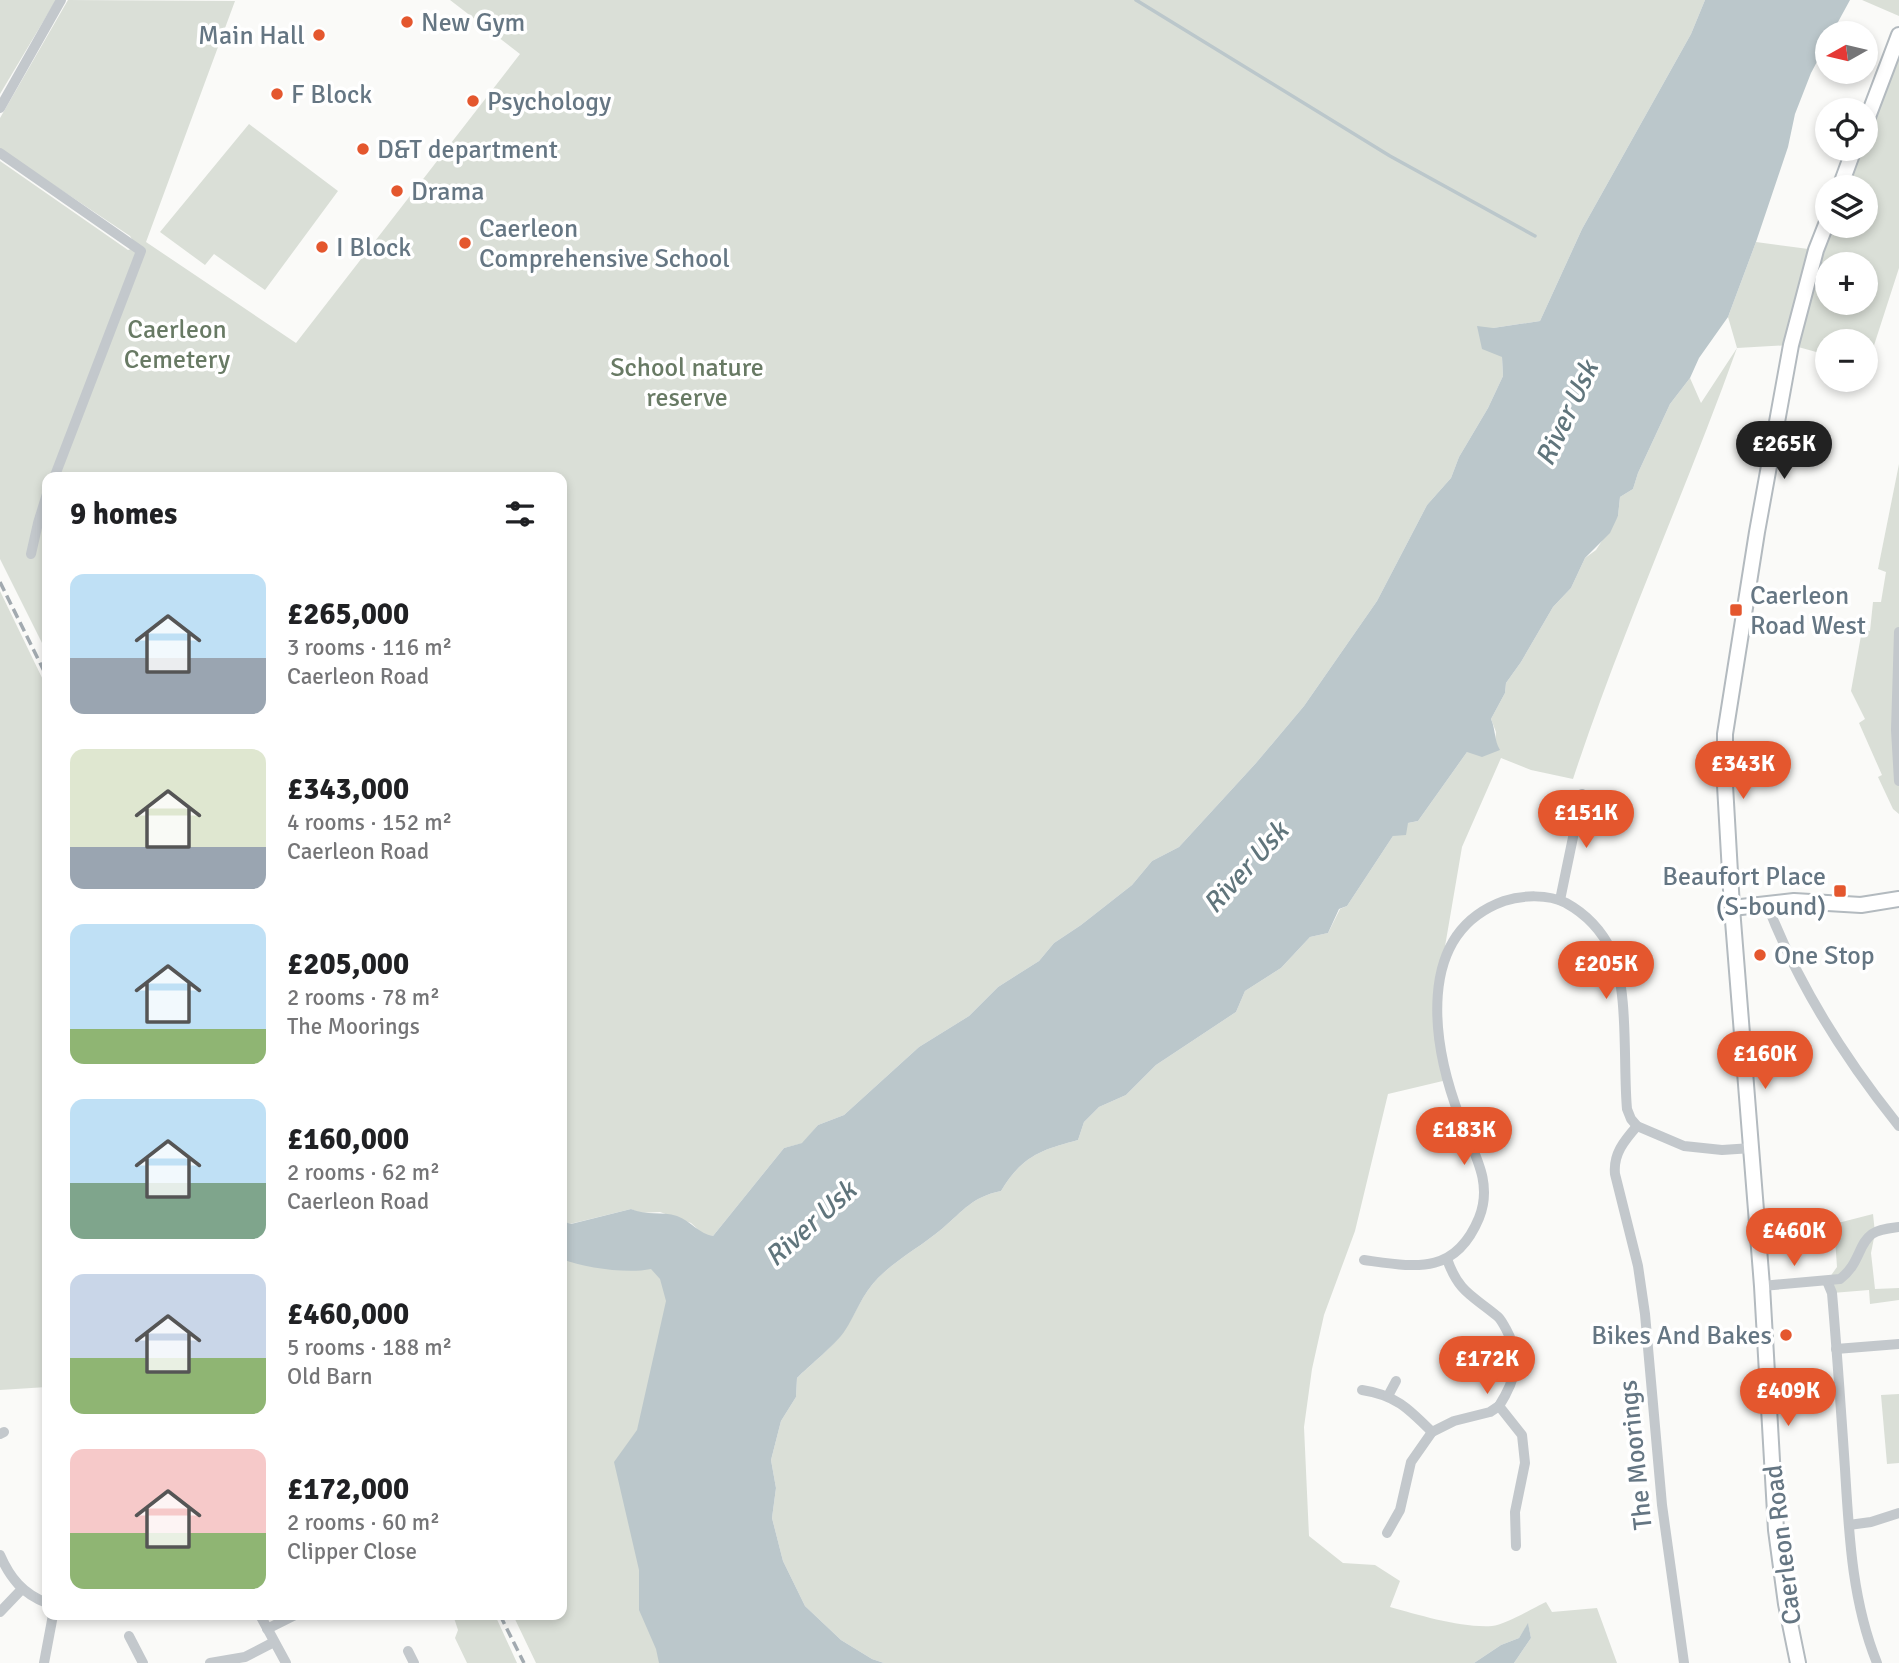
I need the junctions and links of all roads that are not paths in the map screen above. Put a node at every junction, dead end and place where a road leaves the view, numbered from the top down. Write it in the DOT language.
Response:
graph roads {
  1 [pos="61,0"];
  2 [pos="1899,35"];
  3 [pos="1875,98"];
  4 [pos="0,108"];
  5 [pos="0,153"];
  6 [pos="1821,238"];
  7 [pos="56,472"];
  8 [pos="42,510"];
  9 [pos="31,554"];
  10 [pos="1899,632"];
  11 [pos="1899,781"];
  12 [pos="1582,793"];
  13 [pos="1899,899"];
  14 [pos="1560,900"];
  15 [pos="1767,904"];
  16 [pos="1732,908"];
  17 [pos="1637,1126"];
  18 [pos="1899,1126"];
  19 [pos="1752,1148"];
  20 [pos="1899,1227"];
  21 [pos="1447,1259"];
  22 [pos="1363,1260"];
  23 [pos="1827,1282"];
  24 [pos="1762,1286"];
  25 [pos="1899,1344"];
  26 [pos="1836,1349"];
  27 [pos="1395,1381"];
  28 [pos="1362,1390"];
  29 [pos="1388,1396"];
  30 [pos="1499,1406"];
  31 [pos="1432,1432"];
  32 [pos="1899,1513"];
  33 [pos="1849,1525"];
  34 [pos="1387,1533"];
  35 [pos="1516,1546"];
  36 [pos="0,1555"];
  37 [pos="22,1589"];
  38 [pos="42,1600"];
  39 [pos="0,1612"];
  40 [pos="52,1620"];
  41 [pos="262,1620"];
  42 [pos="285,1620"];
  43 [pos="267,1629"];
  44 [pos="129,1636"];
  45 [pos="274,1642"];
  46 [pos="408,1651"];
  47 [pos="44,1663"];
  48 [pos="142,1663"];
  49 [pos="209,1663"];
  50 [pos="286,1663"];
  51 [pos="414,1663"];
  52 [pos="1684,1663"];
  53 [pos="1798,1663"];
  54 [pos="1877,1663"];
  1 -- 4 [label="street"];
  2 -- 3 [label="main road"];
  5 -- 7 [label="street"];
  6 -- 16 [label="main road, Caerleon Road"];
  8 -- 9 [label="street"];
  10 -- 11 [label="street"];
  12 -- 14 [label="street"];
  13 -- 15 [label="main road"];
  14 -- 17 [label="street"];
  14 -- 21 [label="street"];
  15 -- 16 [label="main road"];
  15 -- 18 [label="street"];
  16 -- 19 [label="main road, Caerleon Road"];
  17 -- 19 [label="street"];
  17 -- 52 [label="street, The Moorings"];
  19 -- 24 [label="main road, Caerleon Road"];
  20 -- 23 [label="street"];
  21 -- 22 [label="street"];
  21 -- 30 [label="street"];
  23 -- 24 [label="street"];
  23 -- 26 [label="street"];
  24 -- 53 [label="main road, Caerleon Road"];
  25 -- 26 [label="street"];
  26 -- 33 [label="street"];
  27 -- 29 [label="street"];
  28 -- 29 [label="street"];
  29 -- 31 [label="street"];
  30 -- 31 [label="street"];
  30 -- 35 [label="street"];
  31 -- 34 [label="street"];
  32 -- 33 [label="street"];
  33 -- 54 [label="street"];
  36 -- 37 [label="street"];
  37 -- 38 [label="street"];
  37 -- 39 [label="street"];
  40 -- 47 [label="street"];
  41 -- 43 [label="street"];
  42 -- 43 [label="street"];
  43 -- 45 [label="street"];
  44 -- 48 [label="street"];
  45 -- 49 [label="street"];
  45 -- 50 [label="street"];
  46 -- 51 [label="street"];
}
